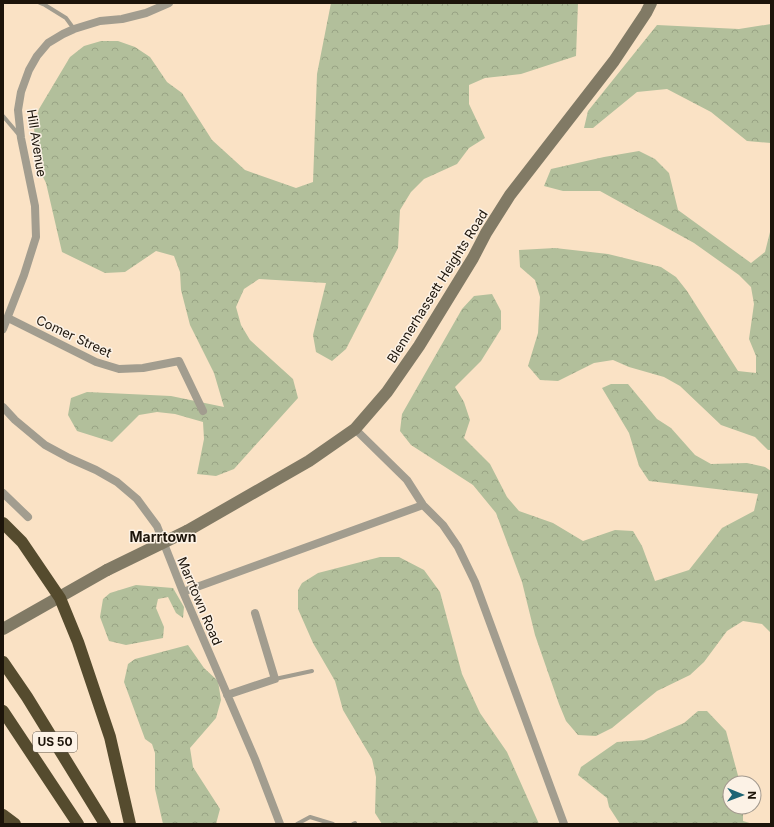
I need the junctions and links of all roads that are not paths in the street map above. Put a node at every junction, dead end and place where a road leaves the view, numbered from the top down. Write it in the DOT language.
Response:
graph roads {
  1 [pos="40,3"];
  2 [pos="169,3"];
  3 [pos="651,3"];
  4 [pos="74,29"];
  5 [pos="3,116"];
  6 [pos="21,138"];
  7 [pos="8,318"];
  8 [pos="3,329"];
  9 [pos="3,407"];
  10 [pos="202,411"];
  11 [pos="355,429"];
  12 [pos="3,492"];
  13 [pos="423,505"];
  14 [pos="28,517"];
  15 [pos="3,523"];
  16 [pos="183,592"];
  17 [pos="60,598"];
  18 [pos="255,613"];
  19 [pos="3,629"];
  20 [pos="3,662"];
  21 [pos="312,671"];
  22 [pos="275,679"];
  23 [pos="227,695"];
  24 [pos="3,711"];
  25 [pos="3,815"];
  26 [pos="15,824"];
  27 [pos="78,824"];
  28 [pos="105,824"];
  29 [pos="130,824"];
  30 [pos="280,824"];
  31 [pos="297,824"];
  32 [pos="333,824"];
  33 [pos="564,824"];
  1 -- 4 [label="lane"];
  2 -- 4 [label="street, Hill Avenue"];
  3 -- 11 [label="street, Blennerhassett Heights Road"];
  4 -- 6 [label="street, Hill Avenue"];
  5 -- 6 [label="lane"];
  6 -- 7 [label="street, Hill Avenue"];
  7 -- 8 [label="street, Hill Avenue"];
  7 -- 10 [label="street, Comer Street"];
  9 -- 16 [label="street, Marrtown Road"];
  11 -- 13 [label="street"];
  11 -- 17 [label="street, Blennerhassett Heights Road, bridge"];
  12 -- 14 [label="street"];
  13 -- 16 [label="street"];
  13 -- 33 [label="street"];
  15 -- 17 [label="highway"];
  16 -- 23 [label="street, Marrtown Road"];
  17 -- 19 [label="street, Blennerhassett Heights Road"];
  17 -- 29 [label="highway"];
  18 -- 22 [label="street"];
  20 -- 28 [label="highway, US 50"];
  21 -- 22 [label="lane"];
  22 -- 23 [label="street"];
  23 -- 30 [label="street, Marrtown Road"];
  24 -- 27 [label="highway, US 50"];
  25 -- 26 [label="highway"];
  31 -- 32 [label="lane"];
}
